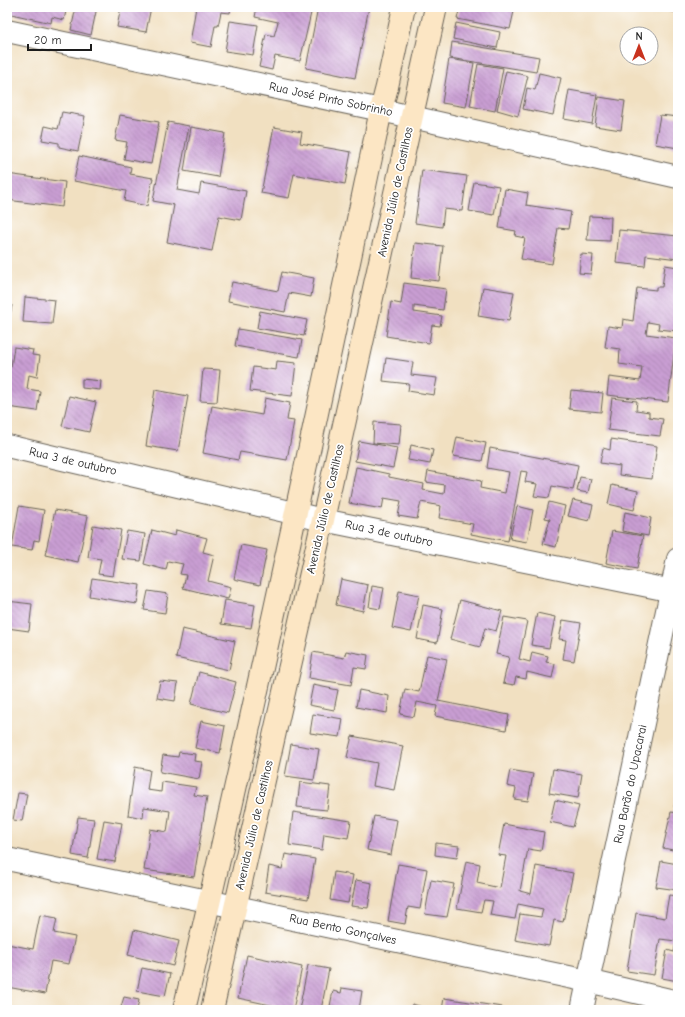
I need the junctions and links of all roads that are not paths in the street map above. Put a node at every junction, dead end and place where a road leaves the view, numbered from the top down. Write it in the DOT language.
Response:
graph roads {
  1 [pos="404,7"];
  2 [pos="436,7"];
  3 [pos="7,31"];
  4 [pos="380,110"];
  5 [pos="412,117"];
  6 [pos="678,177"];
  7 [pos="338,314"];
  8 [pos="367,321"];
  9 [pos="7,446"];
  10 [pos="297,512"];
  11 [pos="323,520"];
  12 [pos="678,559"];
  13 [pos="675,591"];
  14 [pos="270,632"];
  15 [pos="296,638"];
  16 [pos="234,794"];
  17 [pos="260,800"];
  18 [pos="7,859"];
  19 [pos="210,901"];
  20 [pos="235,907"];
  21 [pos="588,981"];
  22 [pos="678,1002"];
  23 [pos="185,1006"];
  24 [pos="212,1009"];
  25 [pos="582,1010"];
  1 -- 4 [label="street"];
  2 -- 5 [label="street, Avenida Júlio de Castilhos"];
  3 -- 4 [label="street, Rua José Pinto Sobrinho"];
  4 -- 5 [label="street, Rua José Pinto Sobrinho"];
  4 -- 7 [label="street"];
  5 -- 6 [label="street, Rua José Pinto Sobrinho"];
  5 -- 8 [label="street, Avenida Júlio de Castilhos"];
  7 -- 8 [label="street"];
  7 -- 10 [label="street"];
  8 -- 11 [label="street, Avenida Júlio de Castilhos"];
  9 -- 10 [label="street, Rua 3 de outubro"];
  10 -- 11 [label="street, Rua 3 de outubro"];
  10 -- 14 [label="street"];
  11 -- 13 [label="street, Rua 3 de outubro"];
  11 -- 15 [label="street, Avenida Júlio de Castilhos"];
  12 -- 13 [label="street, Rua Barão do Upacarai"];
  13 -- 21 [label="street, Rua Barão do Upacarai"];
  14 -- 15 [label="street"];
  14 -- 16 [label="street"];
  15 -- 17 [label="street, Avenida Júlio de Castilhos"];
  16 -- 17 [label="street"];
  16 -- 19 [label="street"];
  17 -- 20 [label="street, Avenida Júlio de Castilhos"];
  18 -- 19 [label="street, Rua Bento Gonçalves"];
  19 -- 20 [label="street, Rua Bento Gonçalves"];
  19 -- 23 [label="street"];
  20 -- 21 [label="street, Rua Bento Gonçalves"];
  20 -- 24 [label="street, Avenida Júlio de Castilhos"];
  21 -- 22 [label="street, Rua Bento Gonçalves"];
  21 -- 25 [label="street, Rua Barão do Upacarai"];
  23 -- 24 [label="street"];
}
